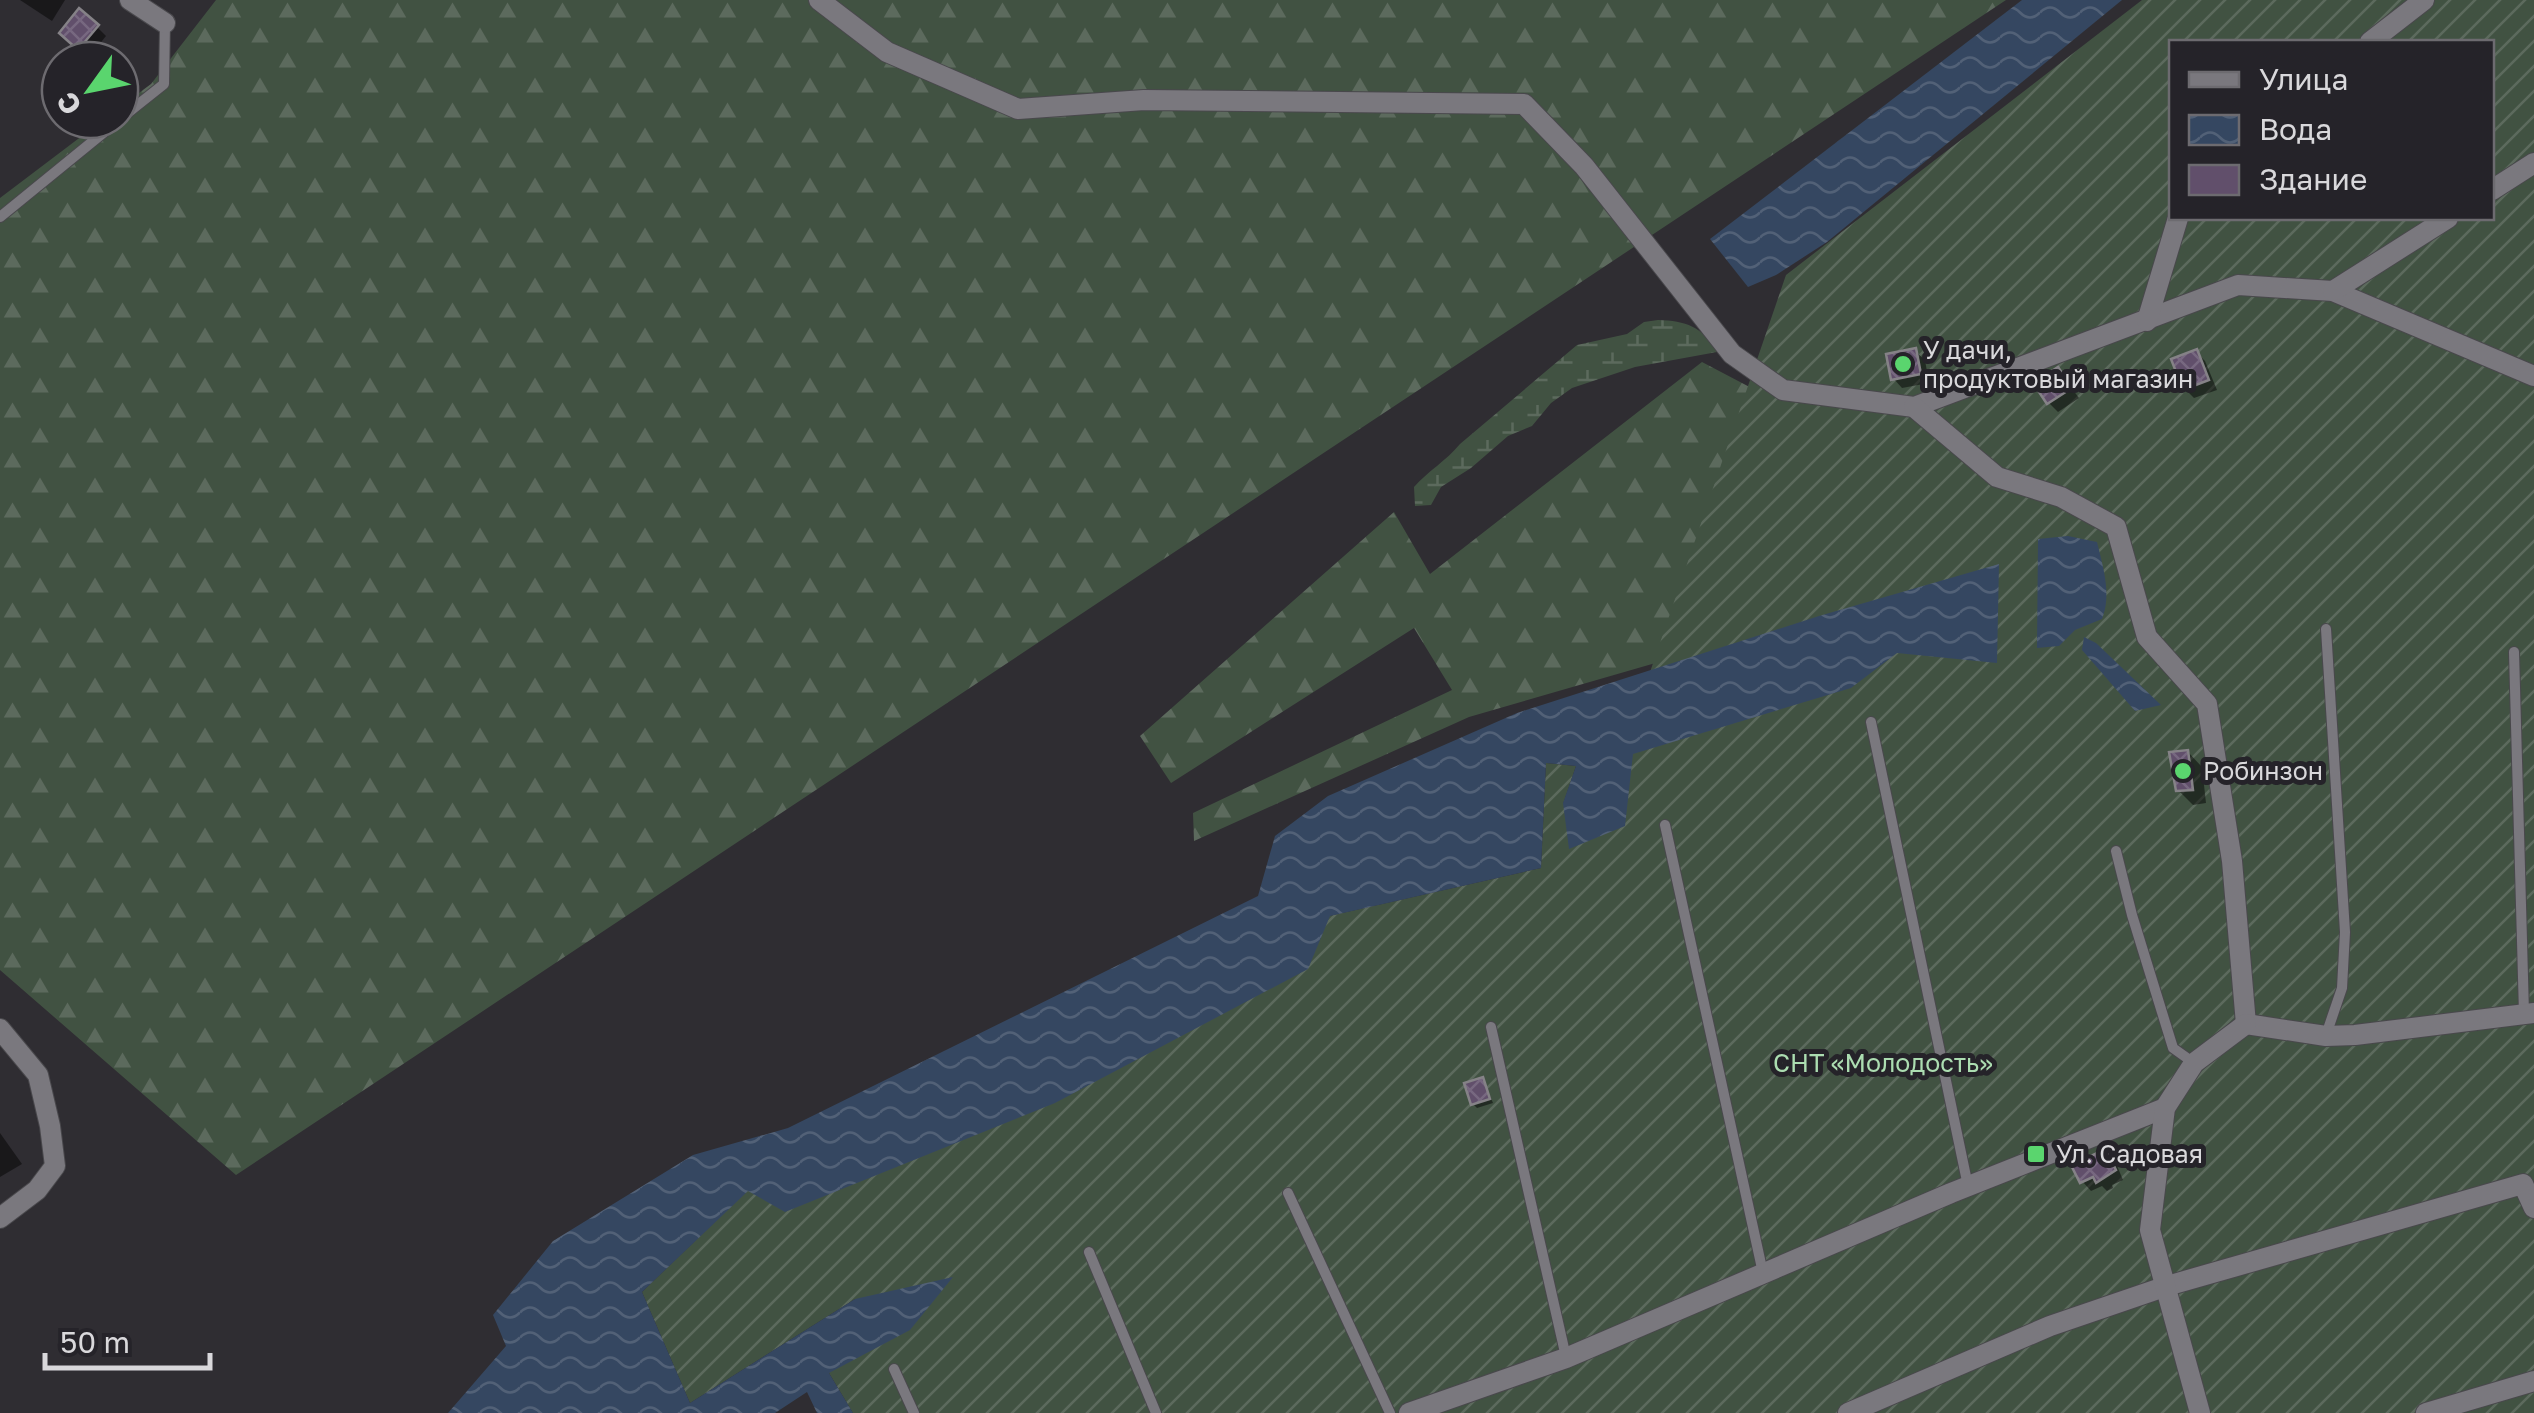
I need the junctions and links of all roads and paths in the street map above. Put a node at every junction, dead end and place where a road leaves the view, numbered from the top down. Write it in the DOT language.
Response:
graph roads {
  1 [pos="130,0"];
  2 [pos="818,0"];
  3 [pos="2424,0"];
  4 [pos="165,23"];
  5 [pos="2373,40"];
  6 [pos="140,104"];
  7 [pos="96,140"];
  8 [pos="2534,163"];
  9 [pos="2494,189"];
  10 [pos="0,218"];
  11 [pos="2177,220"];
  12 [pos="2445,220"];
  13 [pos="2333,290"];
  14 [pos="2146,322"];
  15 [pos="2534,376"];
  16 [pos="1914,407"];
  17 [pos="2326,630"];
  18 [pos="2514,652"];
  19 [pos="1871,722"];
  20 [pos="1664,825"];
  21 [pos="2116,851"];
  22 [pos="2529,1013"];
  23 [pos="2246,1024"];
  24 [pos="1491,1027"];
  25 [pos="0,1029"];
  26 [pos="2326,1036"];
  27 [pos="2194,1063"];
  28 [pos="2165,1108"];
  29 [pos="1968,1186"];
  30 [pos="1288,1193"];
  31 [pos="2534,1208"];
  32 [pos="0,1218"];
  33 [pos="1090,1252"];
  34 [pos="1764,1273"];
  35 [pos="2167,1286"];
  36 [pos="1566,1358"];
  37 [pos="894,1370"];
  38 [pos="2534,1382"];
  39 [pos="914,1413"];
  40 [pos="1156,1413"];
  41 [pos="1390,1413"];
  42 [pos="1409,1413"];
  43 [pos="1848,1413"];
  44 [pos="2200,1413"];
  45 [pos="2426,1413"];
  1 -- 4 [label="street"];
  2 -- 16 [label="street"];
  3 -- 5 [label="street"];
  4 -- 6 [label="lane"];
  7 -- 10 [label="lane"];
  8 -- 9 [label="street"];
  11 -- 14 [label="street"];
  12 -- 13 [label="street"];
  13 -- 14 [label="street"];
  13 -- 15 [label="street"];
  14 -- 16 [label="street"];
  16 -- 23 [label="street"];
  17 -- 26 [label="lane"];
  18 -- 22 [label="lane"];
  19 -- 29 [label="lane"];
  20 -- 34 [label="lane"];
  21 -- 27 [label="lane"];
  22 -- 26 [label="street"];
  23 -- 26 [label="street"];
  23 -- 27 [label="street"];
  24 -- 36 [label="lane"];
  25 -- 32 [label="street"];
  27 -- 28 [label="street"];
  28 -- 29 [label="street"];
  28 -- 35 [label="street"];
  29 -- 34 [label="street"];
  30 -- 41 [label="lane"];
  31 -- 35 [label="street"];
  33 -- 40 [label="lane"];
  34 -- 36 [label="street"];
  35 -- 43 [label="street"];
  35 -- 44 [label="street"];
  36 -- 42 [label="street"];
  37 -- 39 [label="lane"];
  38 -- 45 [label="street"];
}
